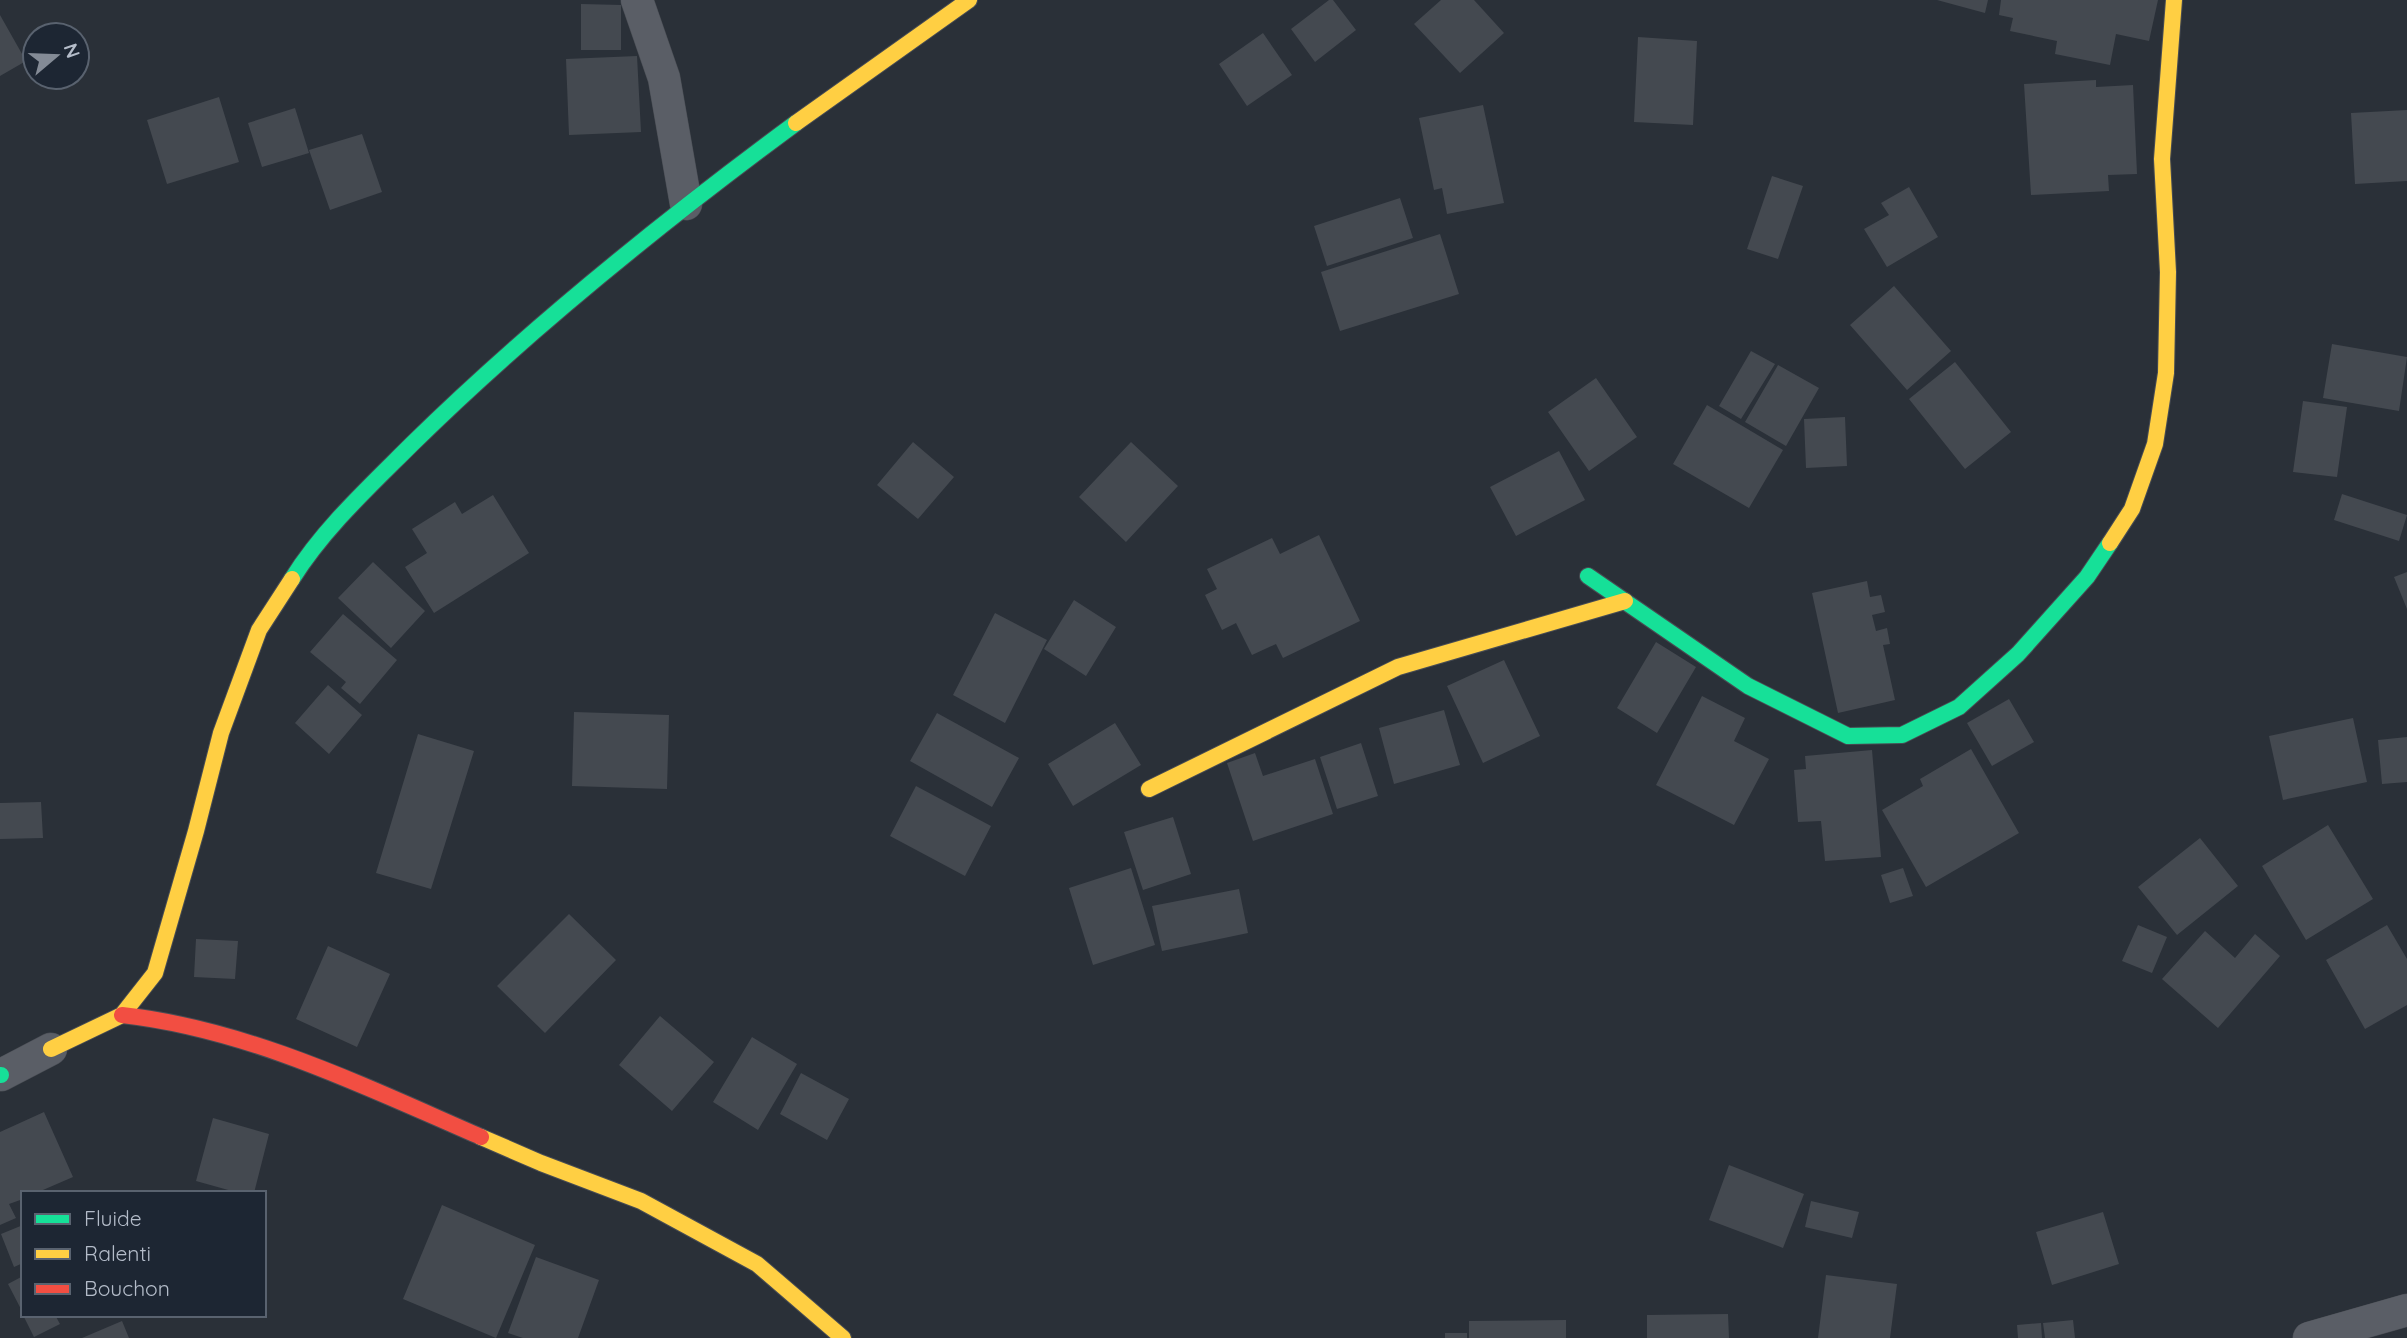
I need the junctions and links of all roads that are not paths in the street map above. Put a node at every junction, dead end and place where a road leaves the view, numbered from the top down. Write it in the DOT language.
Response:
graph roads {
  1 [pos="637,0"];
  2 [pos="969,0"];
  3 [pos="2174,0"];
  4 [pos="686,204"];
  5 [pos="1588,576"];
  6 [pos="1625,601"];
  7 [pos="1149,789"];
  8 [pos="122,1015"];
  9 [pos="51,1049"];
  10 [pos="1,1075"];
  11 [pos="2407,1310"];
  12 [pos="843,1338"];
  13 [pos="2309,1338"];
  1 -- 4 [label="street"];
  2 -- 4 [label="street"];
  3 -- 6 [label="street"];
  4 -- 8 [label="street"];
  5 -- 6 [label="street"];
  6 -- 7 [label="street"];
  8 -- 9 [label="street"];
  8 -- 12 [label="street"];
  9 -- 10 [label="street"];
  11 -- 13 [label="street"];
}
